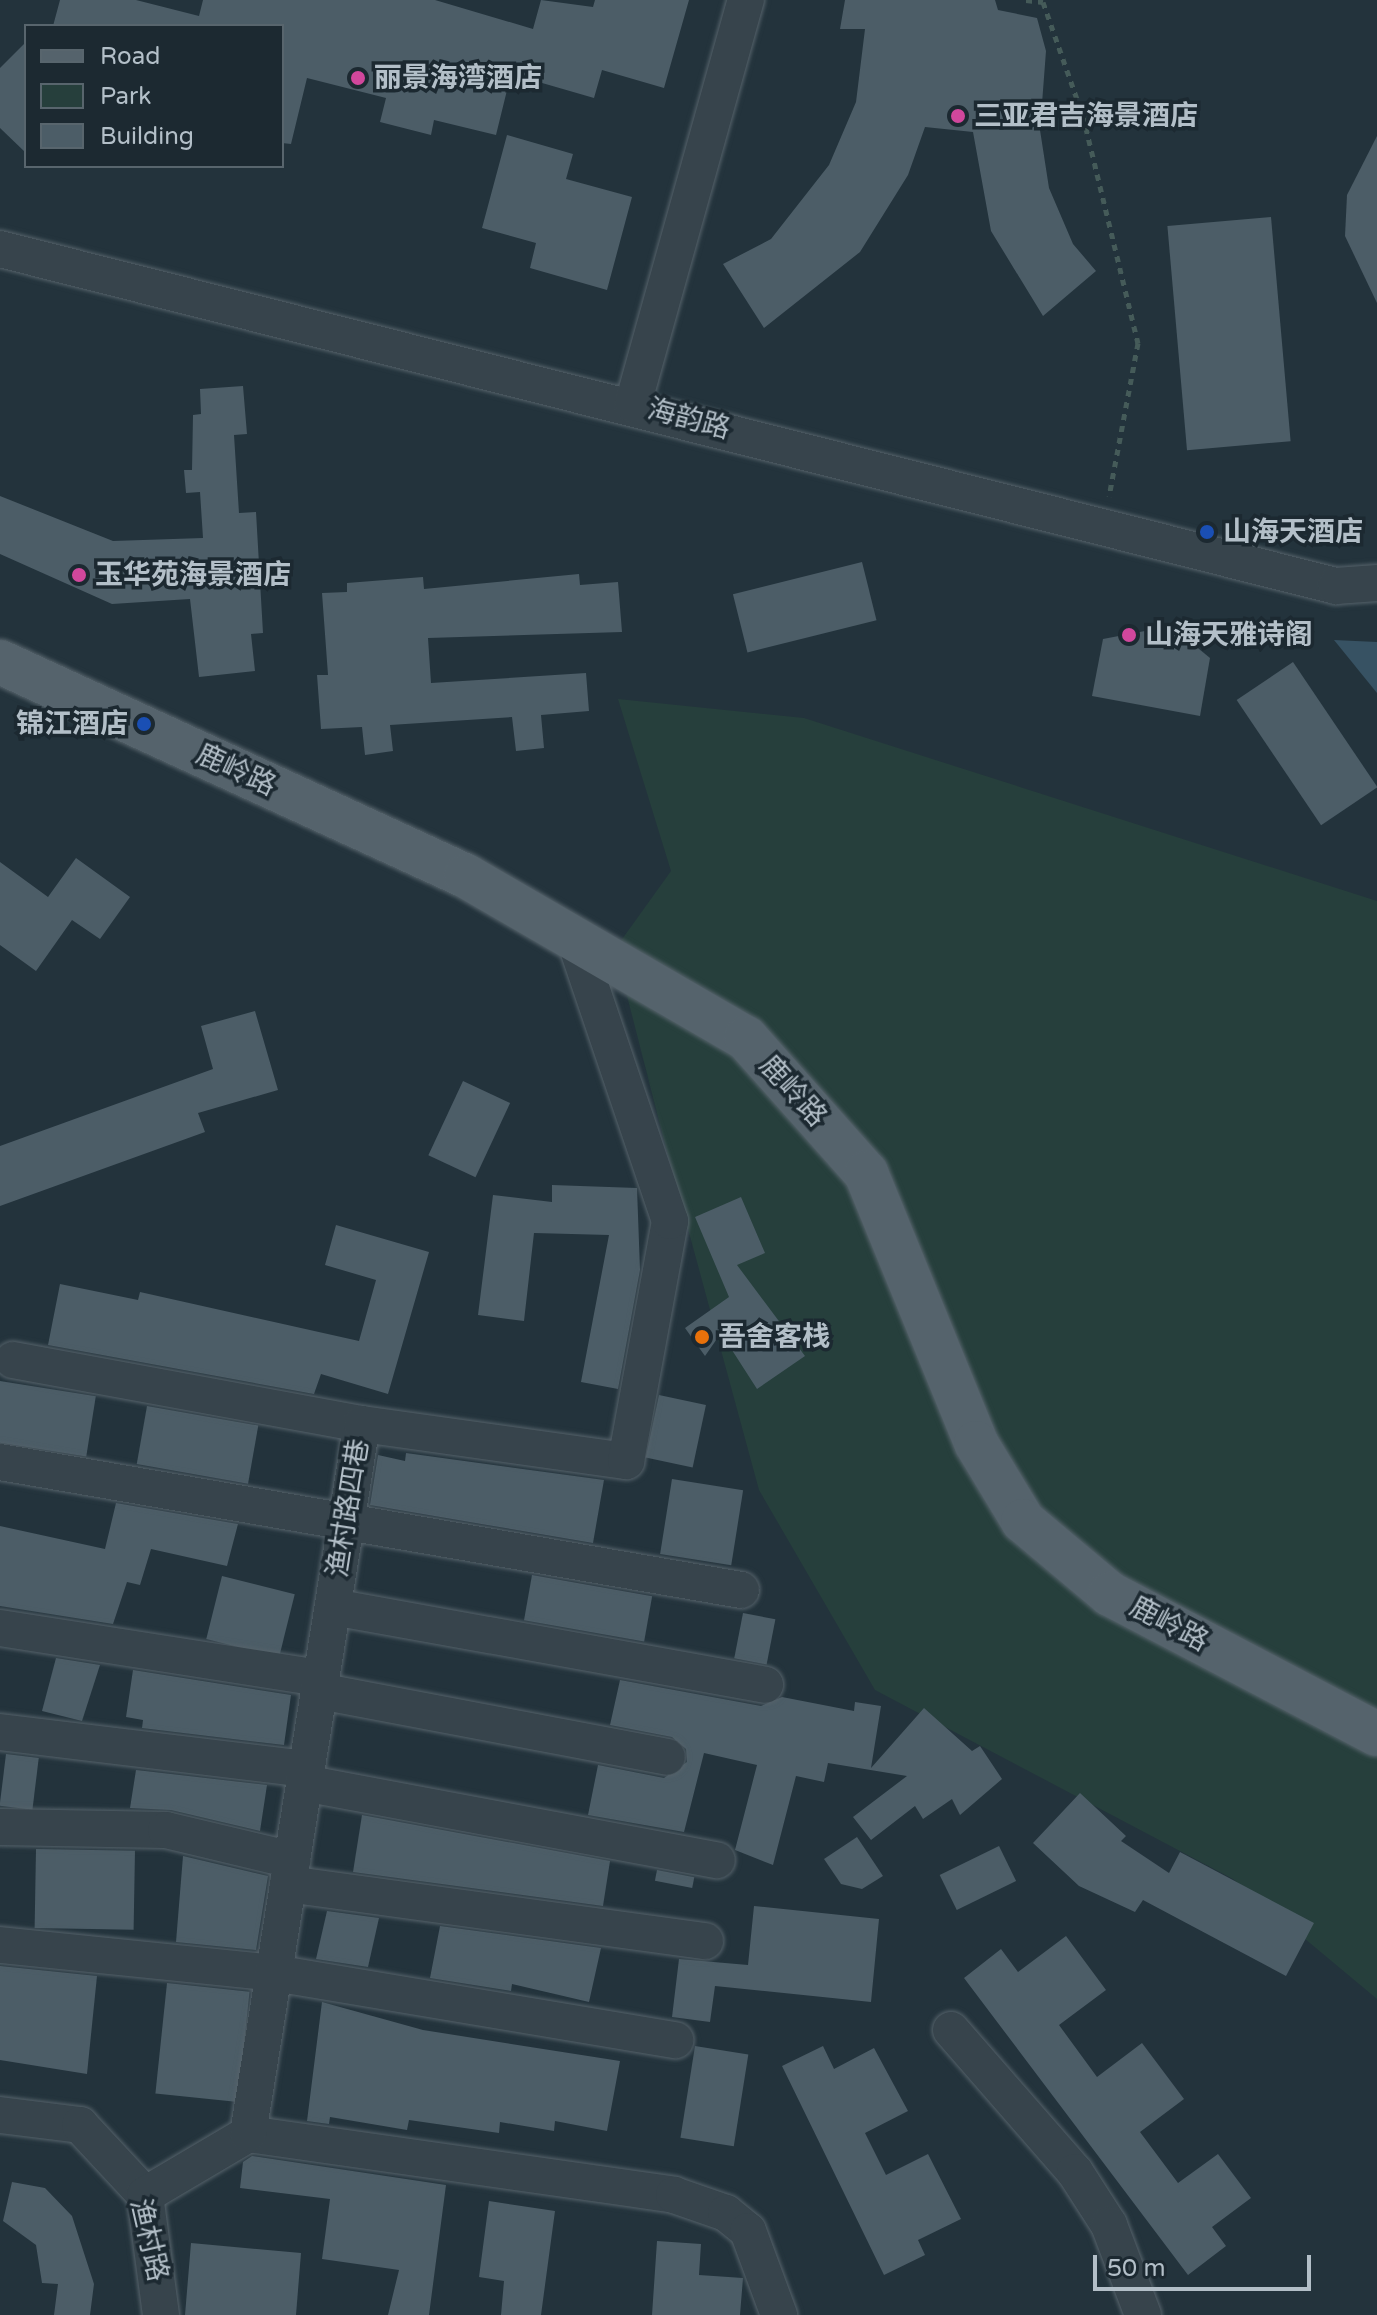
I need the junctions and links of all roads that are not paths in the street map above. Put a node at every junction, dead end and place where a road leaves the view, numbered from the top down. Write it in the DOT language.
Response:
graph roads {
  1 [pos="746,0"];
  2 [pos="0,249"];
  3 [pos="633,404"];
  4 [pos="1377,583"];
  5 [pos="0,662"];
  6 [pos="573,934"];
  7 [pos="13,1360"];
  8 [pos="362,1424"];
  9 [pos="0,1462"];
  10 [pos="347,1518"];
  11 [pos="741,1590"];
  12 [pos="333,1607"];
  13 [pos="0,1628"];
  14 [pos="320,1684"];
  15 [pos="765,1685"];
  16 [pos="0,1732"];
  17 [pos="1377,1734"];
  18 [pos="667,1757"];
  19 [pos="305,1776"];
  20 [pos="0,1827"];
  21 [pos="717,1860"];
  22 [pos="290,1872"];
  23 [pos="705,1941"];
  24 [pos="0,1945"];
  25 [pos="274,1973"];
  26 [pos="951,2030"];
  27 [pos="675,2040"];
  28 [pos="0,2115"];
  29 [pos="248,2134"];
  30 [pos="145,2195"];
  31 [pos="161,2315"];
  32 [pos="779,2315"];
  33 [pos="1143,2315"];
  1 -- 3 [label="street"];
  2 -- 3 [label="street, 海韵路"];
  3 -- 4 [label="street, 海韵路"];
  5 -- 6 [label="main road, 鹿岭路"];
  6 -- 8 [label="street, 渔村路四巷"];
  6 -- 17 [label="main road, 鹿岭路"];
  7 -- 8 [label="street"];
  8 -- 10 [label="street, 渔村路四巷"];
  9 -- 10 [label="street"];
  10 -- 11 [label="street"];
  10 -- 12 [label="street, 渔村路四巷"];
  12 -- 14 [label="street, 渔村路四巷"];
  12 -- 15 [label="street"];
  13 -- 14 [label="street"];
  14 -- 18 [label="street"];
  14 -- 19 [label="street, 渔村路四巷"];
  16 -- 19 [label="street"];
  19 -- 21 [label="street"];
  19 -- 22 [label="street, 渔村路四巷"];
  20 -- 22 [label="street"];
  22 -- 23 [label="street"];
  22 -- 25 [label="street, 渔村路四巷"];
  24 -- 25 [label="street"];
  25 -- 27 [label="street"];
  25 -- 29 [label="street, 渔村路四巷"];
  26 -- 33 [label="street"];
  28 -- 30 [label="street, 渔村路"];
  29 -- 30 [label="street"];
  29 -- 32 [label="street"];
  30 -- 31 [label="street, 渔村路"];
}
